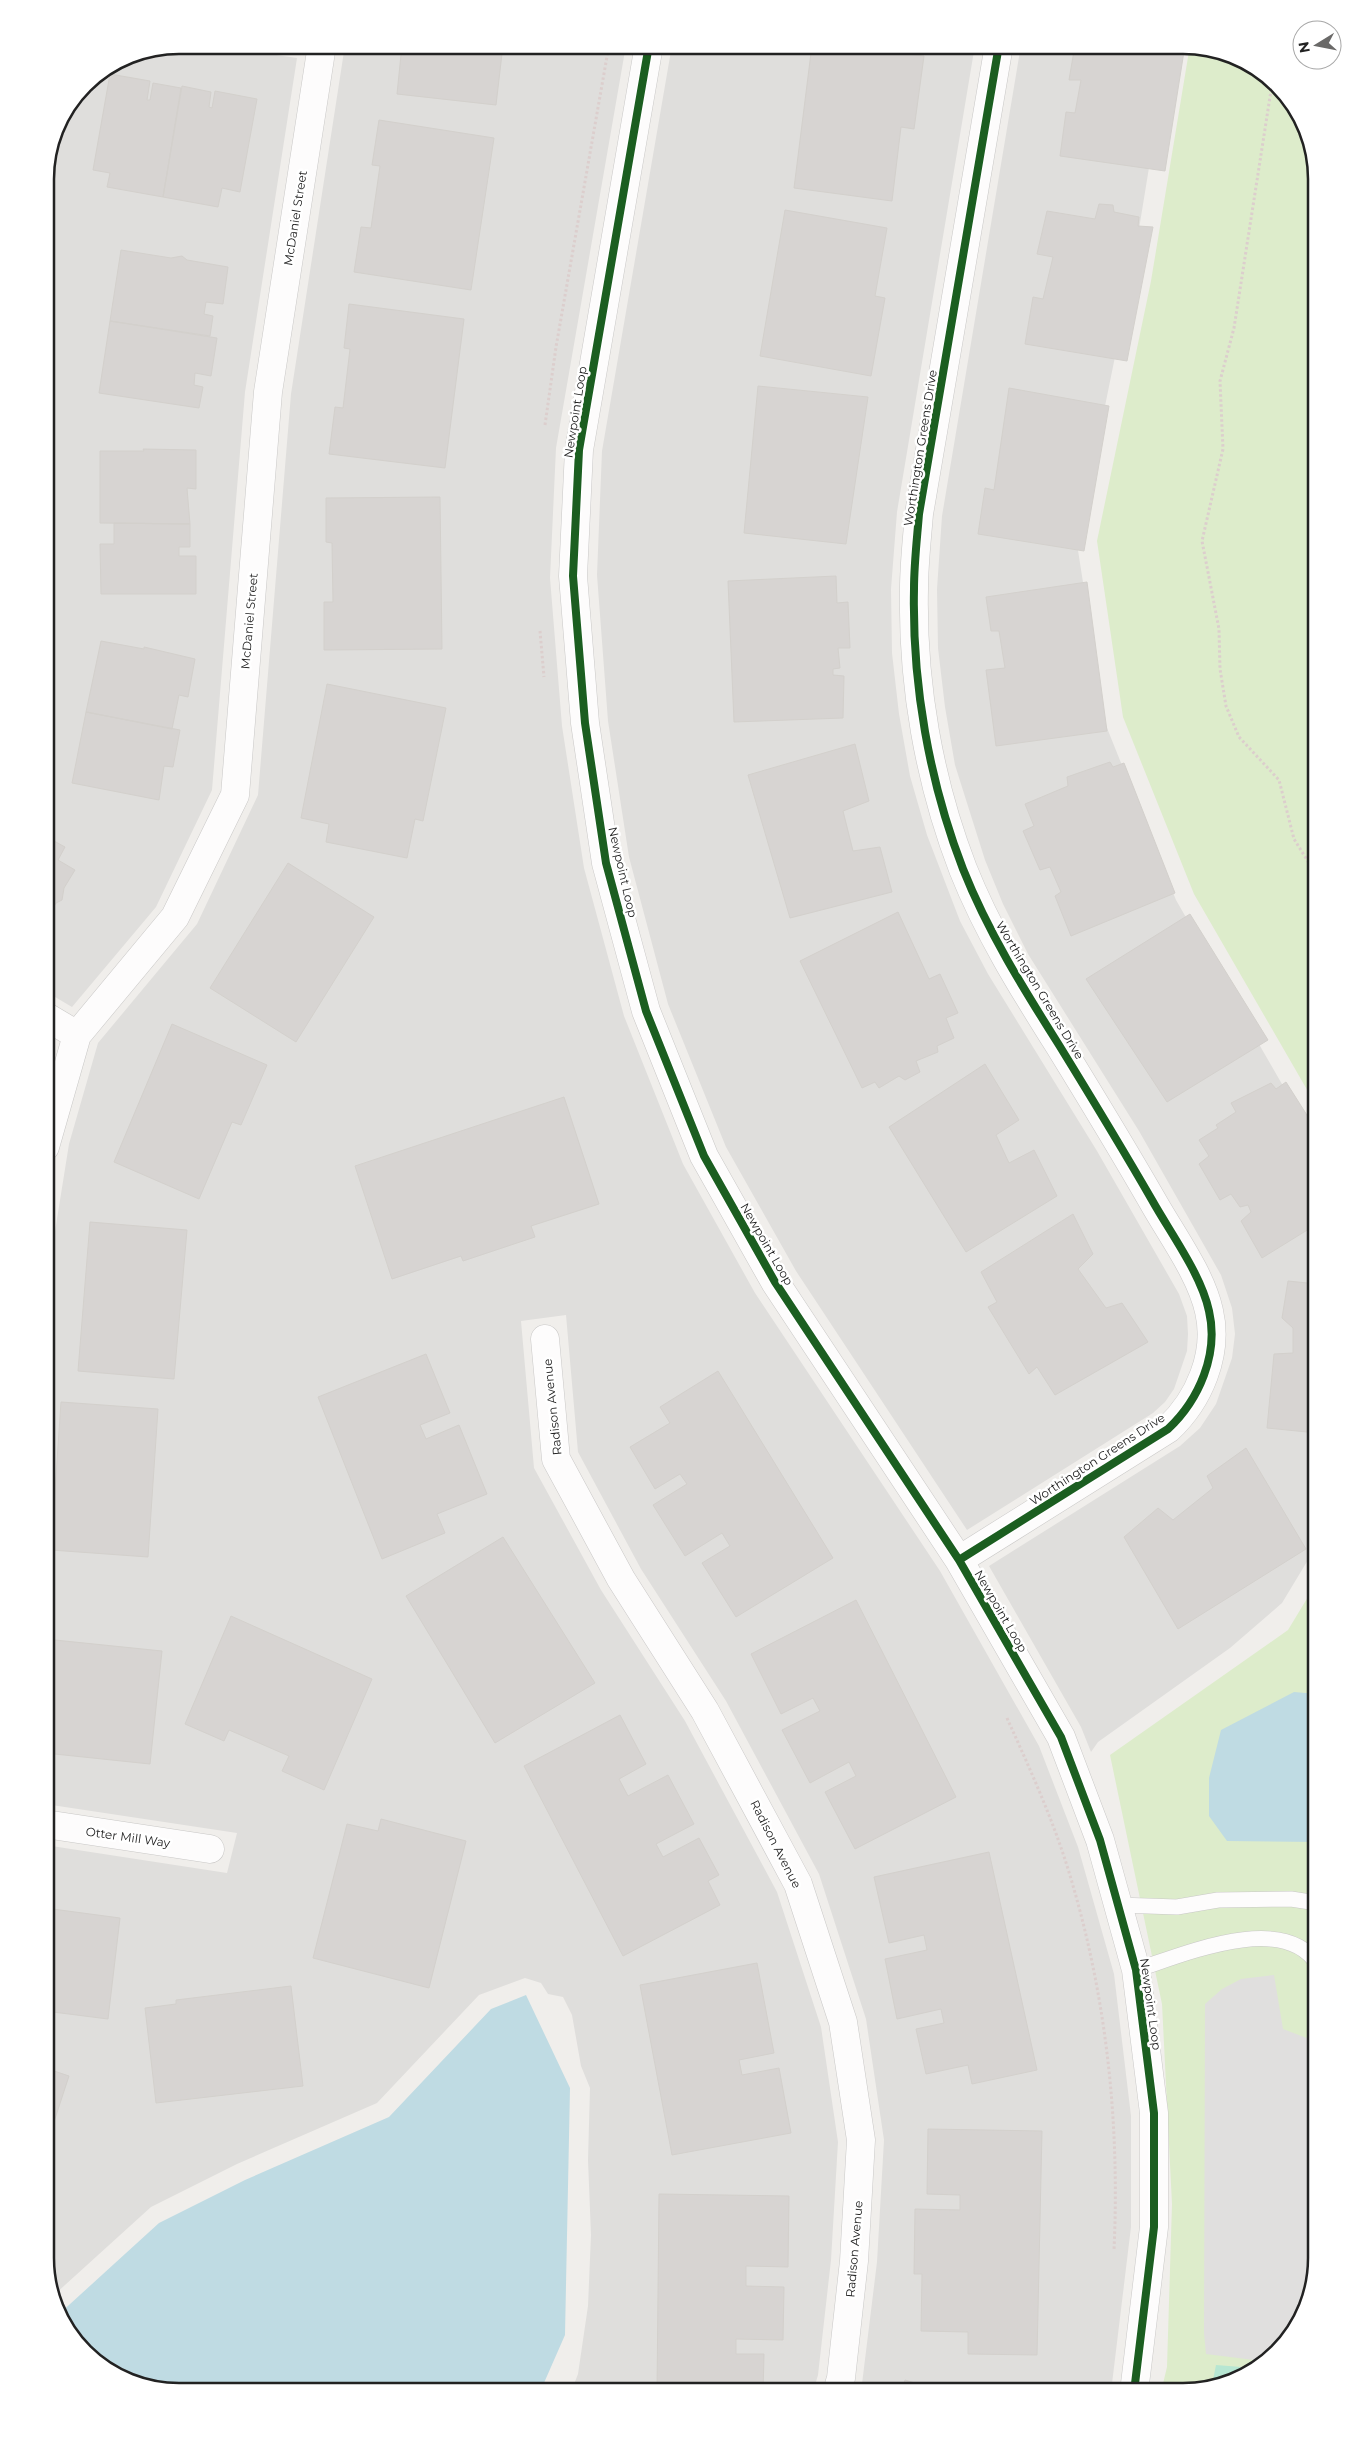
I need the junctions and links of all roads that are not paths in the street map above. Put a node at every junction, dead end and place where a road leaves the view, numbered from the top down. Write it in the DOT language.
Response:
graph roads {
  1 [pos="321,54"];
  2 [pos="647,54"];
  3 [pos="997,54"];
  4 [pos="54,1021"];
  5 [pos="77,1034"];
  6 [pos="54,1115"];
  7 [pos="545,1339"];
  8 [pos="959,1560"];
  9 [pos="54,1825"];
  10 [pos="210,1849"];
  11 [pos="1308,1902"];
  12 [pos="1118,1905"];
  13 [pos="1308,1953"];
  14 [pos="1136,1970"];
  15 [pos="840,2383"];
  16 [pos="1135,2383"];
  1 -- 5 [label="street, McDaniel Street"];
  2 -- 8 [label="street, Newpoint Loop"];
  3 -- 8 [label="street, Worthington Greens Drive"];
  4 -- 5 [label="street"];
  5 -- 6 [label="street, McDaniel Street"];
  7 -- 15 [label="street, Radison Avenue"];
  8 -- 12 [label="street, Newpoint Loop"];
  9 -- 10 [label="street, Otter Mill Way"];
  11 -- 12 [label="lane"];
  12 -- 14 [label="street, Newpoint Loop"];
  13 -- 14 [label="lane"];
  14 -- 16 [label="street, Newpoint Loop"];
}
